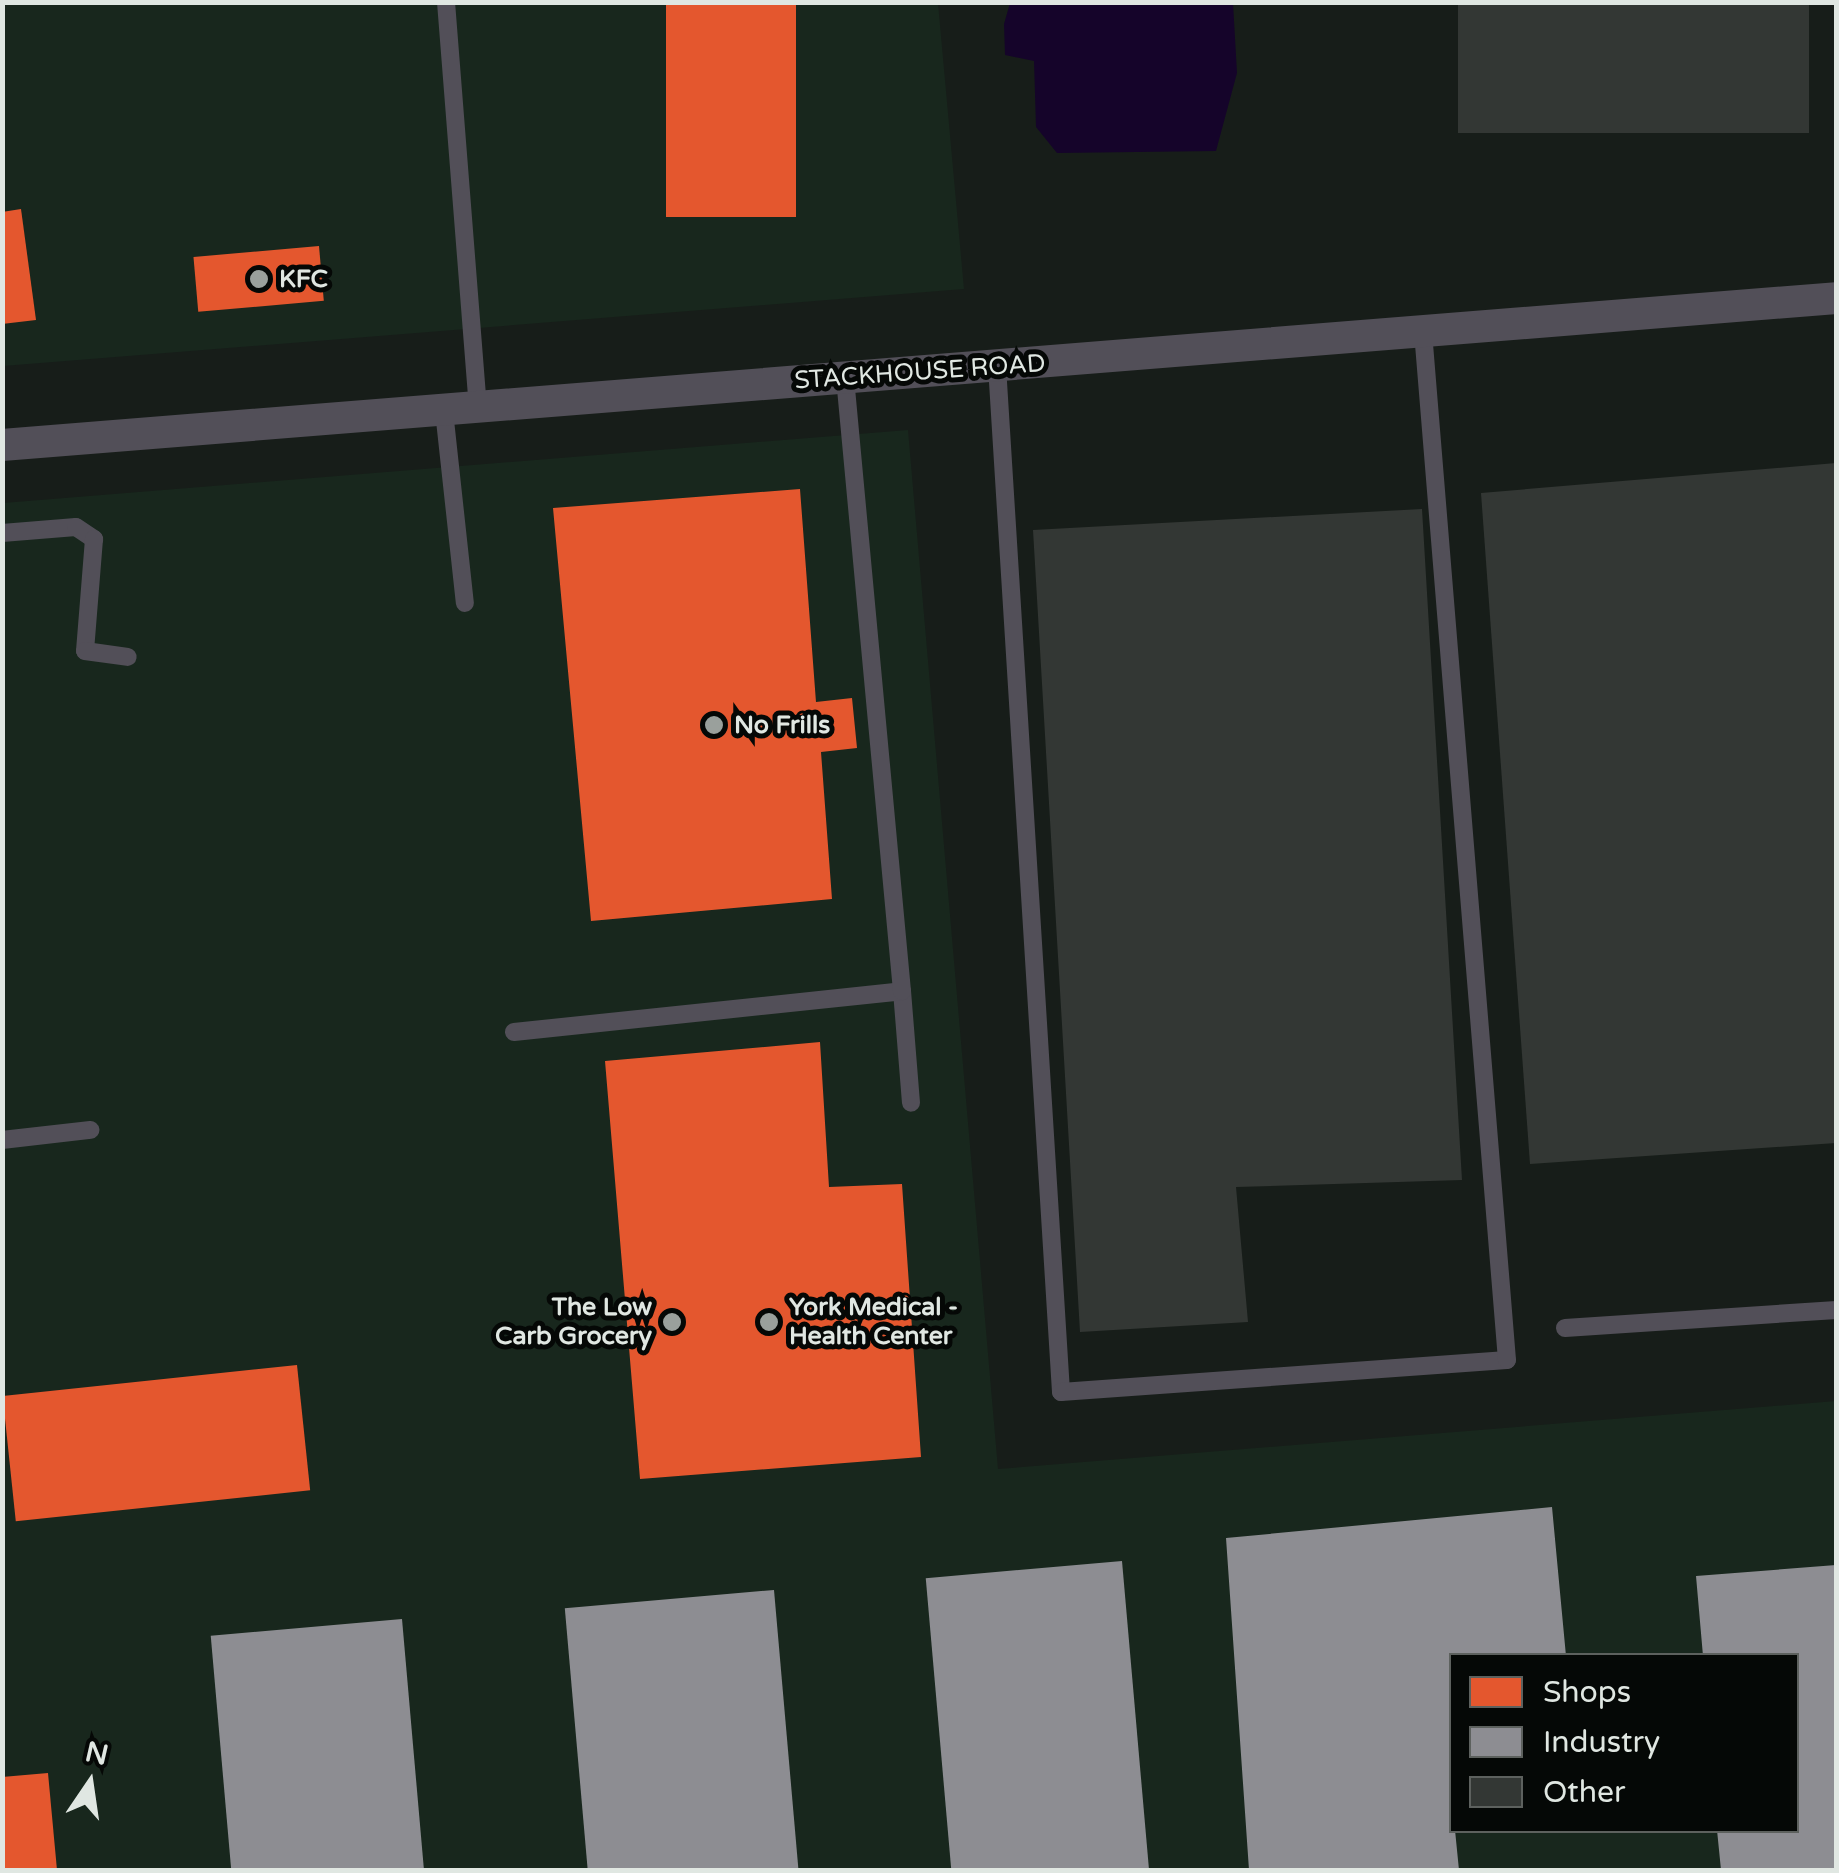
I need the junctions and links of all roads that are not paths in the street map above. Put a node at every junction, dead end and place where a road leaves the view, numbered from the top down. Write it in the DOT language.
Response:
graph roads {
  1 [pos="446,2"];
  2 [pos="1836,298"];
  3 [pos="1422,332"];
  4 [pos="998,366"];
  5 [pos="846,378"];
  6 [pos="478,408"];
  7 [pos="444,411"];
  8 [pos="2,444"];
  9 [pos="2,533"];
  10 [pos="466,603"];
  11 [pos="128,658"];
  12 [pos="902,991"];
  13 [pos="514,1032"];
  14 [pos="910,1103"];
  15 [pos="90,1130"];
  16 [pos="2,1140"];
  17 [pos="1836,1310"];
  18 [pos="1565,1328"];
  1 -- 6 [label="lane"];
  2 -- 3 [label="street, STACKHOUSE ROAD"];
  3 -- 4 [label="street, STACKHOUSE ROAD"];
  3 -- 4 [label="lane"];
  4 -- 5 [label="street, STACKHOUSE ROAD"];
  5 -- 6 [label="street, STACKHOUSE ROAD"];
  5 -- 12 [label="lane"];
  6 -- 7 [label="street, STACKHOUSE ROAD"];
  7 -- 8 [label="street, STACKHOUSE ROAD"];
  7 -- 10 [label="lane"];
  9 -- 11 [label="lane"];
  12 -- 13 [label="lane"];
  12 -- 14 [label="lane"];
  15 -- 16 [label="lane"];
  17 -- 18 [label="lane"];
}
